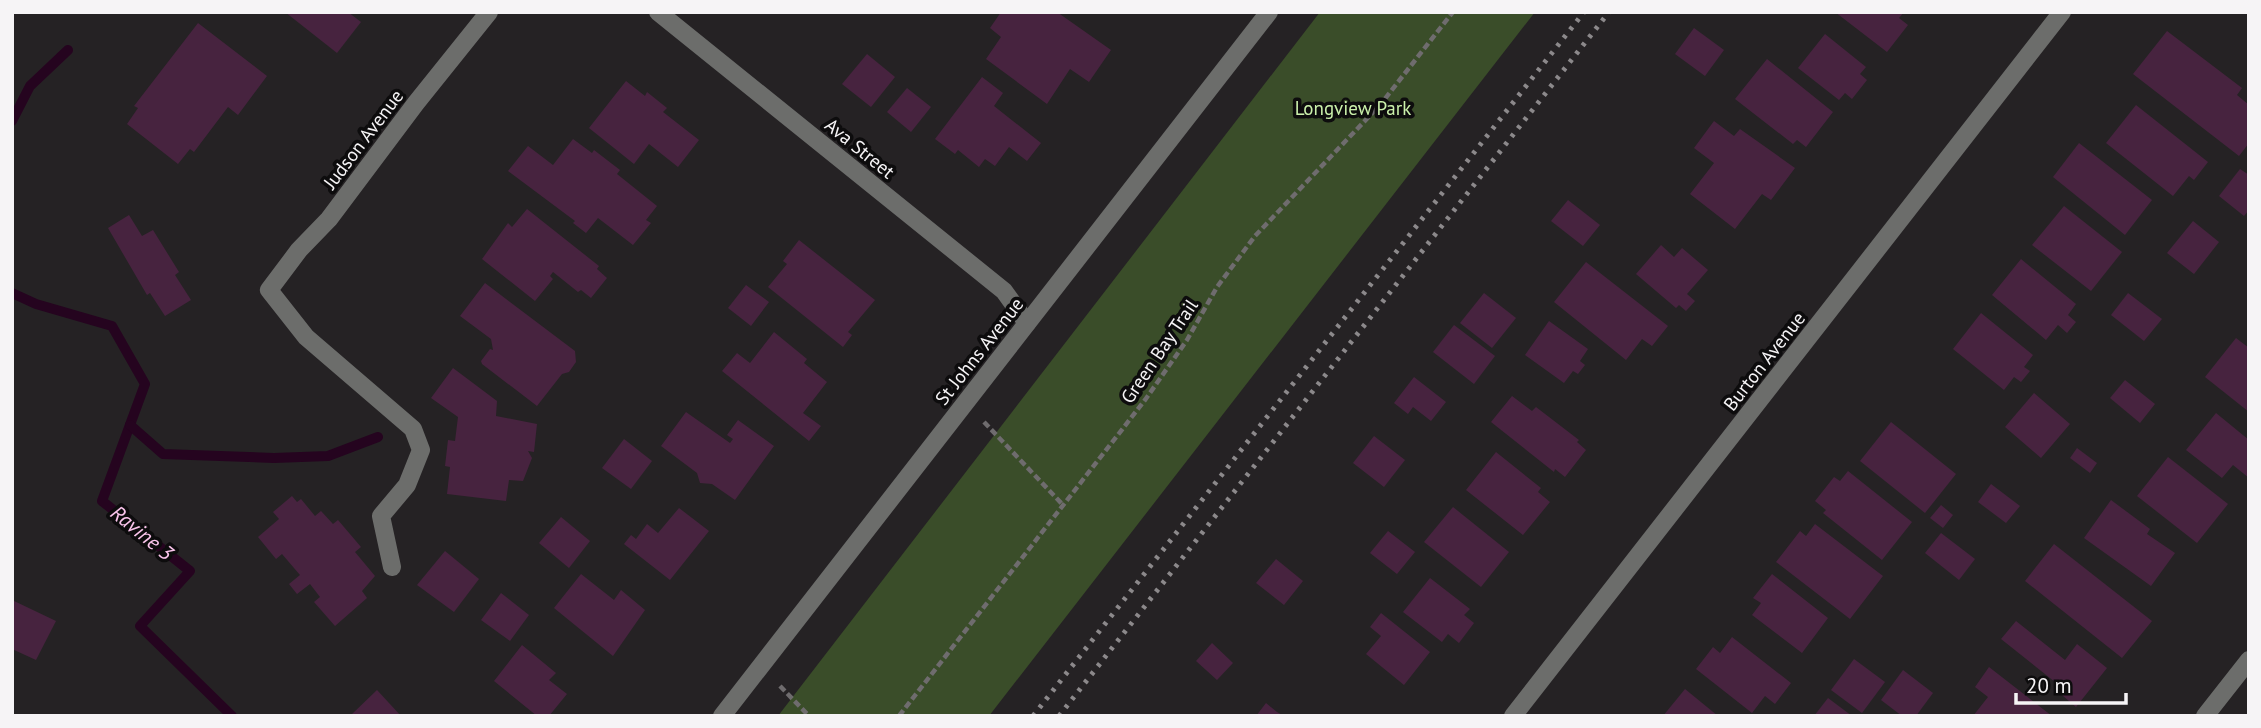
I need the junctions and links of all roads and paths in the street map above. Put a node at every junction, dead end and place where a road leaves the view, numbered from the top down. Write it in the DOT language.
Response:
graph roads {
  1 [pos="489,12"];
  2 [pos="658,12"];
  3 [pos="1269,12"];
  4 [pos="1452,12"];
  5 [pos="2062,12"];
  6 [pos="1027,323"];
  7 [pos="966,403"];
  8 [pos="1063,505"];
  9 [pos="392,567"];
  10 [pos="2249,660"];
  11 [pos="761,666"];
  12 [pos="722,716"];
  13 [pos="809,716"];
  14 [pos="899,716"];
  15 [pos="1513,716"];
  16 [pos="2205,716"];
  1 -- 9 [label="street, Judson Avenue"];
  2 -- 6 [label="street, Ava Street"];
  3 -- 6 [label="street, St Johns Avenue"];
  4 -- 8 [label="path, Green Bay Trail"];
  5 -- 15 [label="street, Burton Avenue"];
  6 -- 7 [label="street, St Johns Avenue"];
  7 -- 8 [label="path"];
  7 -- 11 [label="street, St Johns Avenue"];
  8 -- 14 [label="path, Green Bay Trail"];
  10 -- 16 [label="street"];
  11 -- 12 [label="street, St Johns Avenue"];
  11 -- 13 [label="path"];
}
